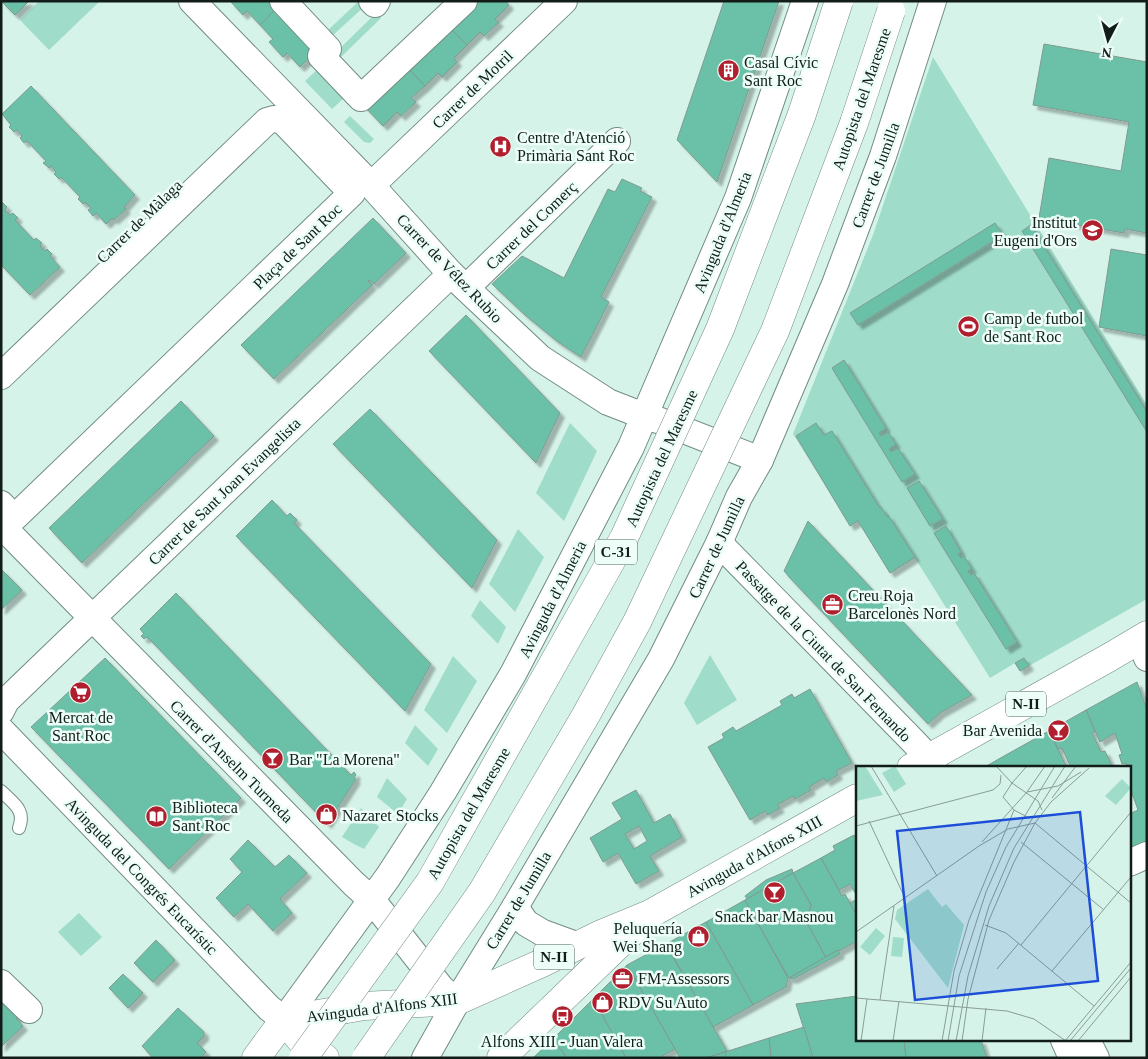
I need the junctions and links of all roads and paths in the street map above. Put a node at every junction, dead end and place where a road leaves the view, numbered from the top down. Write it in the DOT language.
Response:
graph roads {
  1 [pos="192,1"];
  2 [pos="282,1"];
  3 [pos="372,1"];
  4 [pos="377,1"];
  5 [pos="464,1"];
  6 [pos="564,1"];
  7 [pos="805,1"];
  8 [pos="839,1"];
  9 [pos="934,1"];
  10 [pos="891,11"];
  11 [pos="278,89"];
  12 [pos="617,141"];
  13 [pos="380,177"];
  14 [pos="458,281"];
  15 [pos="1,353"];
  16 [pos="1,376"];
  17 [pos="644,416"];
  18 [pos="760,460"];
  19 [pos="1,504"];
  20 [pos="1,525"];
  21 [pos="718,544"];
  22 [pos="92,618"];
  23 [pos="1145,644"];
  24 [pos="1,711"];
  25 [pos="1,730"];
  26 [pos="925,764"];
  27 [pos="1,791"];
  28 [pos="856,799"];
  29 [pos="19,828"];
  30 [pos="1147,855"];
  31 [pos="1130,863"];
  32 [pos="372,900"];
  33 [pos="515,906"];
  34 [pos="650,914"];
  35 [pos="576,945"];
  36 [pos="1,982"];
  37 [pos="457,1000"];
  38 [pos="29,1010"];
  39 [pos="284,1020"];
  40 [pos="1065,1042"];
  41 [pos="1088,1042"];
  42 [pos="256,1058"];
  43 [pos="303,1058"];
  44 [pos="325,1058"];
  45 [pos="366,1058"];
  46 [pos="425,1058"];
  47 [pos="501,1058"];
  48 [pos="1072,1058"];
  49 [pos="1096,1058"];
  1 -- 11 [label="street, Carrer de Vélez Rubio"];
  2 -- 5 [label="street"];
  3 -- 4 [label="street"];
  6 -- 13 [label="street, Carrer de Motril"];
  7 -- 17 [label="street, Avinguda d'Almeria"];
  8 -- 43 [label="main road, Autopista del Maresme / C-31, bridge"];
  9 -- 18 [label="street, Carrer de Jumilla"];
  10 -- 45 [label="main road, Autopista del Maresme, bridge"];
  11 -- 14 [label="street, Carrer de Vélez Rubio"];
  11 -- 15 [label="street, Carrer de Màlaga"];
  12 -- 14 [label="street, Carrer del Comerç"];
  14 -- 17 [label="street, Carrer de Vélez Rubio"];
  14 -- 22 [label="street, Carrer de Sant Joan Evangelista"];
  16 -- 19 [label="street, Plaça de Sant Roc"];
  17 -- 18 [label="street, Carrer de Vélez Rubio"];
  17 -- 32 [label="street, Avinguda d'Almeria"];
  18 -- 21 [label="street, Carrer de Jumilla"];
  20 -- 22 [label="street, Carrer d'Anselm Turmeda"];
  21 -- 26 [label="street, Passatge de la Ciutat de San Fernando"];
  21 -- 33 [label="street, Carrer de Jumilla"];
  22 -- 24 [label="street, Carrer de Sant Joan Evangelista"];
  22 -- 32 [label="street, Carrer d'Anselm Turmeda"];
  23 -- 26 [label="main road, N-II"];
  25 -- 39 [label="street, Avinguda del Congrés Eucarístic"];
  27 -- 29 [label="lane"];
  28 -- 34 [label="main road, Avinguda d'Alfons XIII / N-II"];
  30 -- 31 [label="street"];
  32 -- 37 [label="street, Carrer d'Anselm Turmeda"];
  32 -- 39 [label="street, Avinguda d'Almeria"];
  33 -- 35 [label="street"];
  33 -- 37 [label="street, Carrer de Jumilla"];
  34 -- 35 [label="main road, Avinguda d'Alfons XIII / N-II"];
  34 -- 47 [label="main road, Avinguda d'Alfons XIII / N-II"];
  35 -- 37 [label="main road, Avinguda d'Alfons XIII / N-II"];
  36 -- 38 [label="street"];
  37 -- 39 [label="main road, Avinguda d'Alfons XIII / N-II"];
  37 -- 46 [label="street, Carrer de Jumilla"];
  39 -- 42 [label="main road, Avinguda d'Alfons XIII"];
  39 -- 44 [label="main road"];
  40 -- 48 [label="street"];
  41 -- 49 [label="street"];
}
